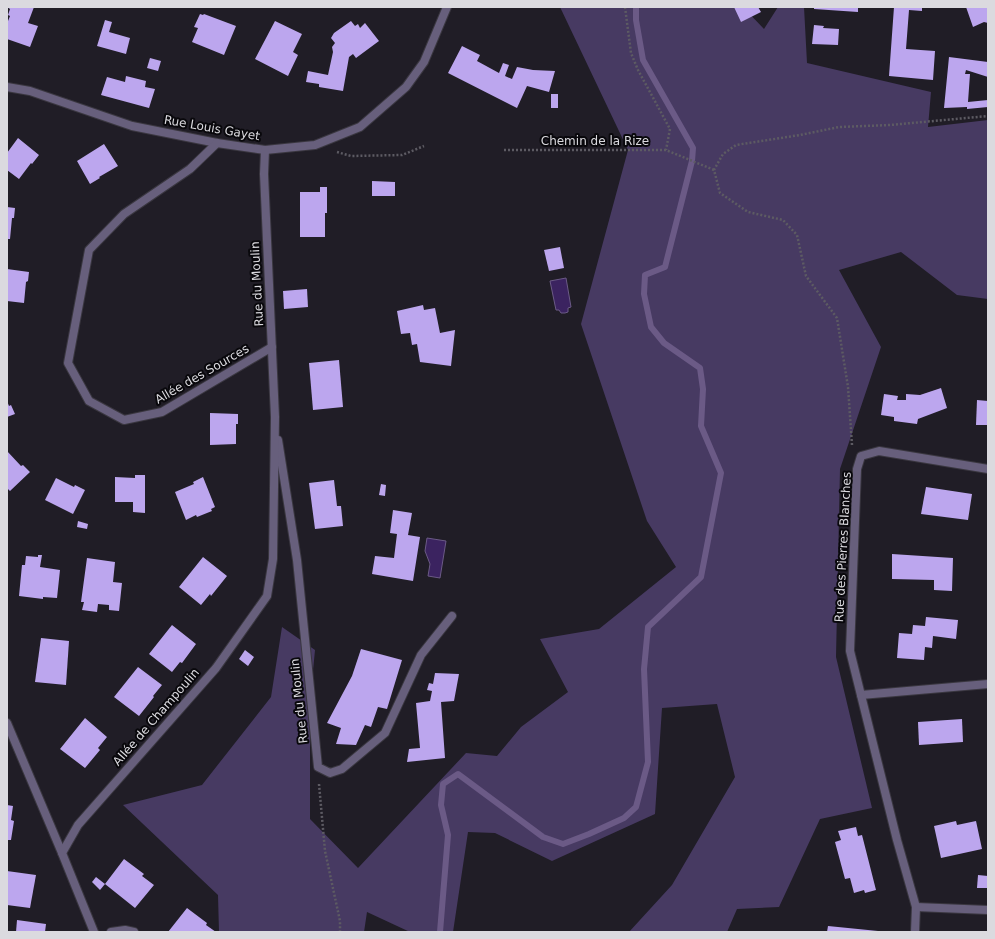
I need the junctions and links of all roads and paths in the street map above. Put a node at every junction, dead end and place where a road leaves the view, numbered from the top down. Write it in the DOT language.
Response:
graph roads {
  1 [pos="447,7"];
  2 [pos="625,7"];
  3 [pos="7,87"];
  4 [pos="988,116"];
  5 [pos="217,144"];
  6 [pos="424,146"];
  7 [pos="265,150"];
  8 [pos="504,150"];
  9 [pos="666,150"];
  10 [pos="351,156"];
  11 [pos="714,170"];
  12 [pos="272,347"];
  13 [pos="274,417"];
  14 [pos="861,456"];
  15 [pos="988,469"];
  16 [pos="267,596"];
  17 [pos="452,616"];
  18 [pos="988,684"];
  19 [pos="861,695"];
  20 [pos="7,724"];
  21 [pos="318,767"];
  22 [pos="62,854"];
  23 [pos="916,907"];
  24 [pos="988,910"];
  25 [pos="94,932"];
  26 [pos="111,932"];
  27 [pos="134,932"];
  28 [pos="340,932"];
  29 [pos="915,932"];
  1 -- 7 [label="street, Rue Louis Gayet"];
  2 -- 9 [label="path"];
  3 -- 5 [label="street, Rue Louis Gayet"];
  4 -- 11 [label="path"];
  5 -- 7 [label="street, Rue Louis Gayet"];
  5 -- 12 [label="street, Allée des Sources"];
  6 -- 10 [label="path"];
  7 -- 12 [label="street, Rue du Moulin"];
  8 -- 9 [label="path, Chemin de la Rize"];
  9 -- 11 [label="path, Chemin de la Rize"];
  11 -- 14 [label="path"];
  12 -- 13 [label="street, Rue du Moulin"];
  13 -- 16 [label="street, Rue du Moulin"];
  13 -- 21 [label="street, Rue du Moulin"];
  14 -- 15 [label="street, Rue des Pierres Blanches"];
  14 -- 19 [label="street, Rue des Pierres Blanches"];
  16 -- 22 [label="street, Allée de Champoulin"];
  17 -- 21 [label="street"];
  18 -- 19 [label="street"];
  19 -- 23 [label="street, Rue des Pierres Blanches"];
  20 -- 22 [label="street"];
  21 -- 28 [label="path"];
  22 -- 25 [label="street"];
  23 -- 24 [label="street"];
  23 -- 29 [label="street, Rue des Pierres Blanches"];
  26 -- 27 [label="street"];
}
